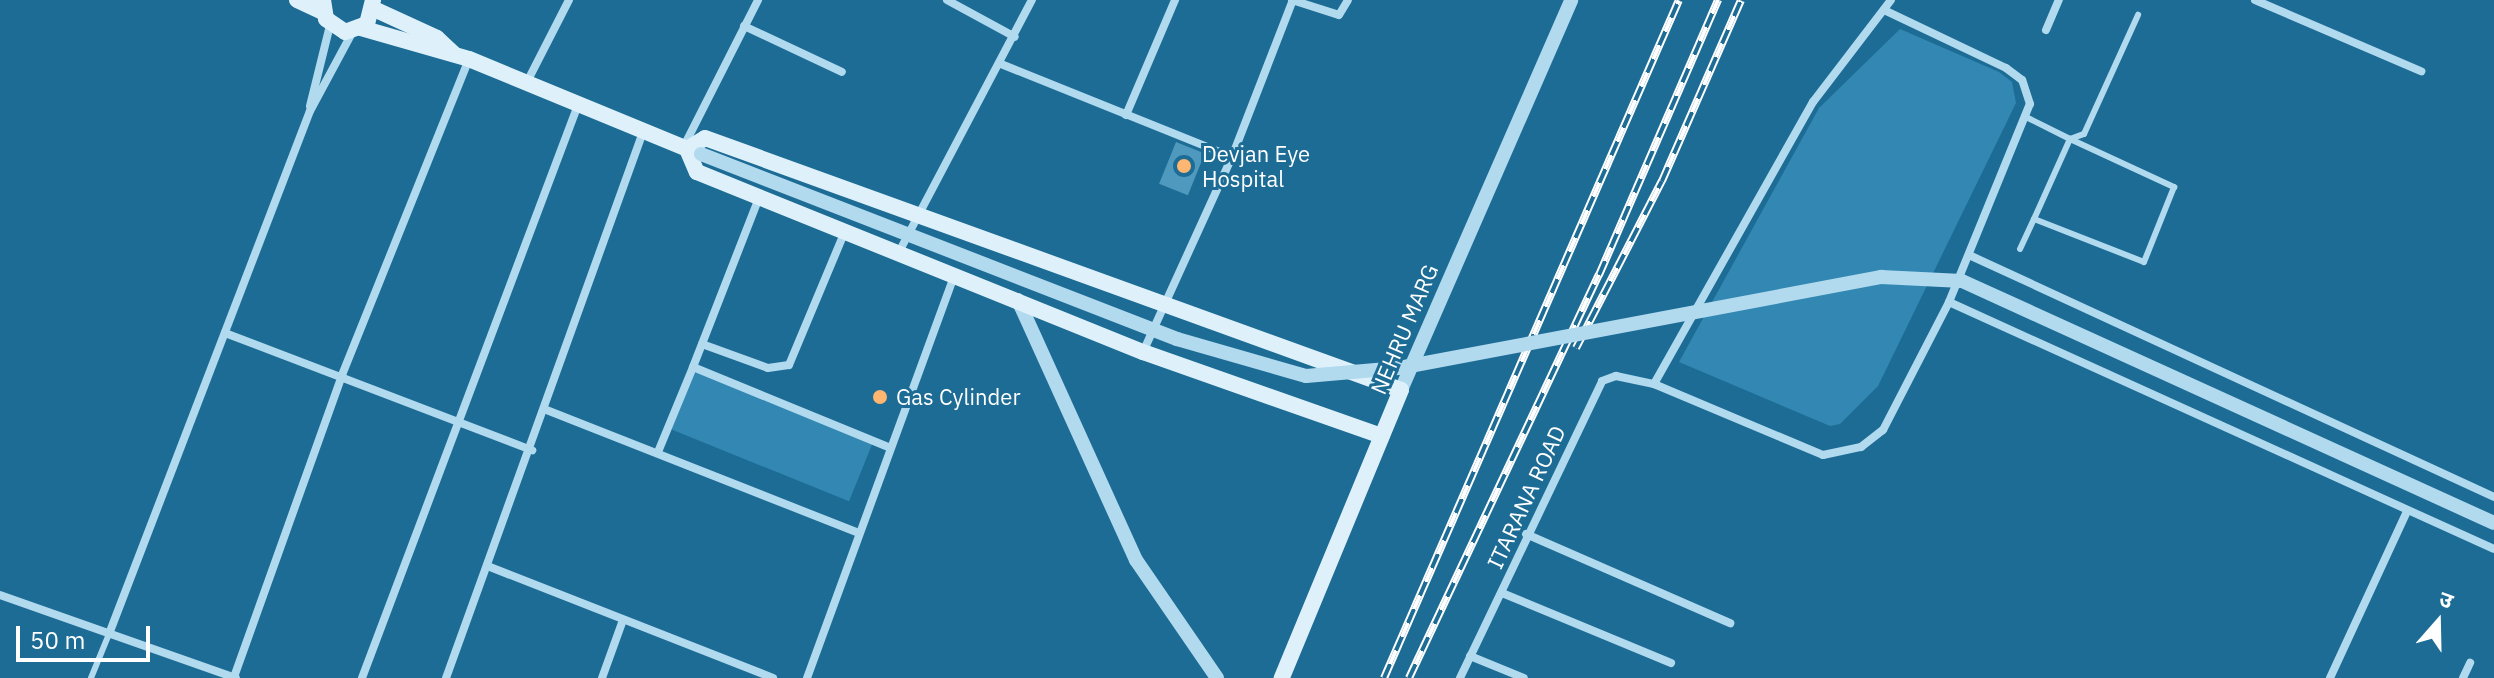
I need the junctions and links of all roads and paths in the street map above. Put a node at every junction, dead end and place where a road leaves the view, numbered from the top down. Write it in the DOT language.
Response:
graph roads {
  1 [pos="297,0"];
  2 [pos="569,0"];
  3 [pos="758,0"];
  4 [pos="947,0"];
  5 [pos="1032,0"];
  6 [pos="1175,0"];
  7 [pos="1292,0"];
  8 [pos="1348,0"];
  9 [pos="1571,0"];
  10 [pos="1891,0"];
  11 [pos="2059,0"];
  12 [pos="2255,0"];
  13 [pos="374,4"];
  14 [pos="1886,11"];
  15 [pos="325,12"];
  16 [pos="2138,15"];
  17 [pos="744,26"];
  18 [pos="357,30"];
  19 [pos="2046,30"];
  20 [pos="1015,37"];
  21 [pos="461,56"];
  22 [pos="1001,64"];
  23 [pos="2421,71"];
  24 [pos="842,72"];
  25 [pos="527,82"];
  26 [pos="578,105"];
  27 [pos="310,111"];
  28 [pos="1126,115"];
  29 [pos="2028,118"];
  30 [pos="643,132"];
  31 [pos="2070,139"];
  32 [pos="690,150"];
  33 [pos="1232,157"];
  34 [pos="759,197"];
  35 [pos="918,215"];
  36 [pos="2034,219"];
  37 [pos="845,230"];
  38 [pos="2020,249"];
  39 [pos="899,252"];
  40 [pos="1969,255"];
  41 [pos="955,273"];
  42 [pos="1018,300"];
  43 [pos="1949,302"];
  44 [pos="1162,307"];
  45 [pos="225,333"];
  46 [pos="702,344"];
  47 [pos="1143,352"];
  48 [pos="693,367"];
  49 [pos="342,375"];
  50 [pos="1654,384"];
  51 [pos="1401,390"];
  52 [pos="544,409"];
  53 [pos="457,424"];
  54 [pos="1382,436"];
  55 [pos="888,447"];
  56 [pos="532,450"];
  57 [pos="658,452"];
  58 [pos="2494,497"];
  59 [pos="2407,511"];
  60 [pos="2494,523"];
  61 [pos="856,532"];
  62 [pos="1526,534"];
  63 [pos="2494,549"];
  64 [pos="490,567"];
  65 [pos="1502,593"];
  66 [pos="0,595"];
  67 [pos="623,620"];
  68 [pos="1730,623"];
  69 [pos="109,634"];
  70 [pos="1470,656"];
  71 [pos="1671,663"];
  72 [pos="2470,663"];
  73 [pos="91,678"];
  74 [pos="235,678"];
  75 [pos="362,678"];
  76 [pos="446,678"];
  77 [pos="602,678"];
  78 [pos="773,678"];
  79 [pos="807,678"];
  80 [pos="1217,678"];
  81 [pos="1282,678"];
  82 [pos="1460,678"];
  83 [pos="1524,678"];
  84 [pos="2330,678"];
  85 [pos="2463,678"];
  1 -- 15 [label="main road"];
  2 -- 25 [label="street"];
  3 -- 17 [label="street"];
  4 -- 20 [label="street"];
  5 -- 20 [label="street"];
  6 -- 28 [label="street"];
  7 -- 8 [label="street"];
  7 -- 33 [label="street"];
  9 -- 51 [label="street, NEHRU MARG"];
  10 -- 14 [label="street"];
  11 -- 19 [label="street"];
  12 -- 23 [label="street"];
  13 -- 18 [label="main road"];
  13 -- 21 [label="main road"];
  14 -- 29 [label="street"];
  14 -- 50 [label="street"];
  15 -- 18 [label="main road"];
  15 -- 27 [label="street"];
  16 -- 31 [label="lane"];
  17 -- 24 [label="street"];
  17 -- 32 [label="street"];
  18 -- 21 [label="main road"];
  18 -- 27 [label="street"];
  20 -- 22 [label="street"];
  21 -- 25 [label="main road"];
  21 -- 49 [label="street"];
  22 -- 28 [label="street"];
  22 -- 35 [label="street"];
  25 -- 26 [label="main road"];
  26 -- 30 [label="main road"];
  26 -- 53 [label="street"];
  27 -- 45 [label="street"];
  28 -- 33 [label="street"];
  29 -- 31 [label="lane"];
  29 -- 40 [label="street"];
  30 -- 32 [label="main road"];
  30 -- 52 [label="street"];
  31 -- 36 [label="lane"];
  31 -- 36 [label="lane"];
  32 -- 34 [label="main road"];
  32 -- 35 [label="main road"];
  32 -- 60 [label="street, bridge"];
  33 -- 44 [label="street"];
  34 -- 37 [label="main road"];
  34 -- 46 [label="street"];
  35 -- 39 [label="street"];
  35 -- 44 [label="main road"];
  36 -- 38 [label="lane"];
  37 -- 39 [label="main road"];
  37 -- 46 [label="street"];
  39 -- 41 [label="main road"];
  40 -- 43 [label="street"];
  40 -- 58 [label="street"];
  41 -- 42 [label="main road"];
  41 -- 55 [label="street"];
  42 -- 47 [label="main road"];
  42 -- 80 [label="street"];
  43 -- 50 [label="street"];
  43 -- 59 [label="street"];
  44 -- 47 [label="street"];
  44 -- 51 [label="main road"];
  45 -- 49 [label="street"];
  45 -- 69 [label="street"];
  46 -- 48 [label="street"];
  47 -- 54 [label="main road"];
  48 -- 55 [label="street"];
  48 -- 57 [label="street"];
  49 -- 53 [label="street"];
  49 -- 74 [label="street"];
  50 -- 62 [label="street, ITARANA ROAD"];
  51 -- 54 [label="main road, NEHRU MARG"];
  52 -- 56 [label="street"];
  52 -- 57 [label="street"];
  53 -- 56 [label="street"];
  53 -- 75 [label="street"];
  54 -- 81 [label="main road, NEHRU MARG"];
  55 -- 61 [label="street"];
  56 -- 64 [label="street"];
  57 -- 61 [label="street"];
  59 -- 63 [label="street"];
  59 -- 84 [label="street"];
  61 -- 79 [label="street"];
  62 -- 65 [label="street, ITARANA ROAD"];
  62 -- 68 [label="street"];
  64 -- 67 [label="street"];
  64 -- 76 [label="street"];
  65 -- 70 [label="street, ITARANA ROAD"];
  65 -- 71 [label="street"];
  66 -- 69 [label="street"];
  67 -- 77 [label="street"];
  67 -- 78 [label="street"];
  69 -- 73 [label="lane"];
  69 -- 74 [label="street"];
  70 -- 82 [label="street, ITARANA ROAD"];
  70 -- 83 [label="street"];
  72 -- 85 [label="street"];
}
